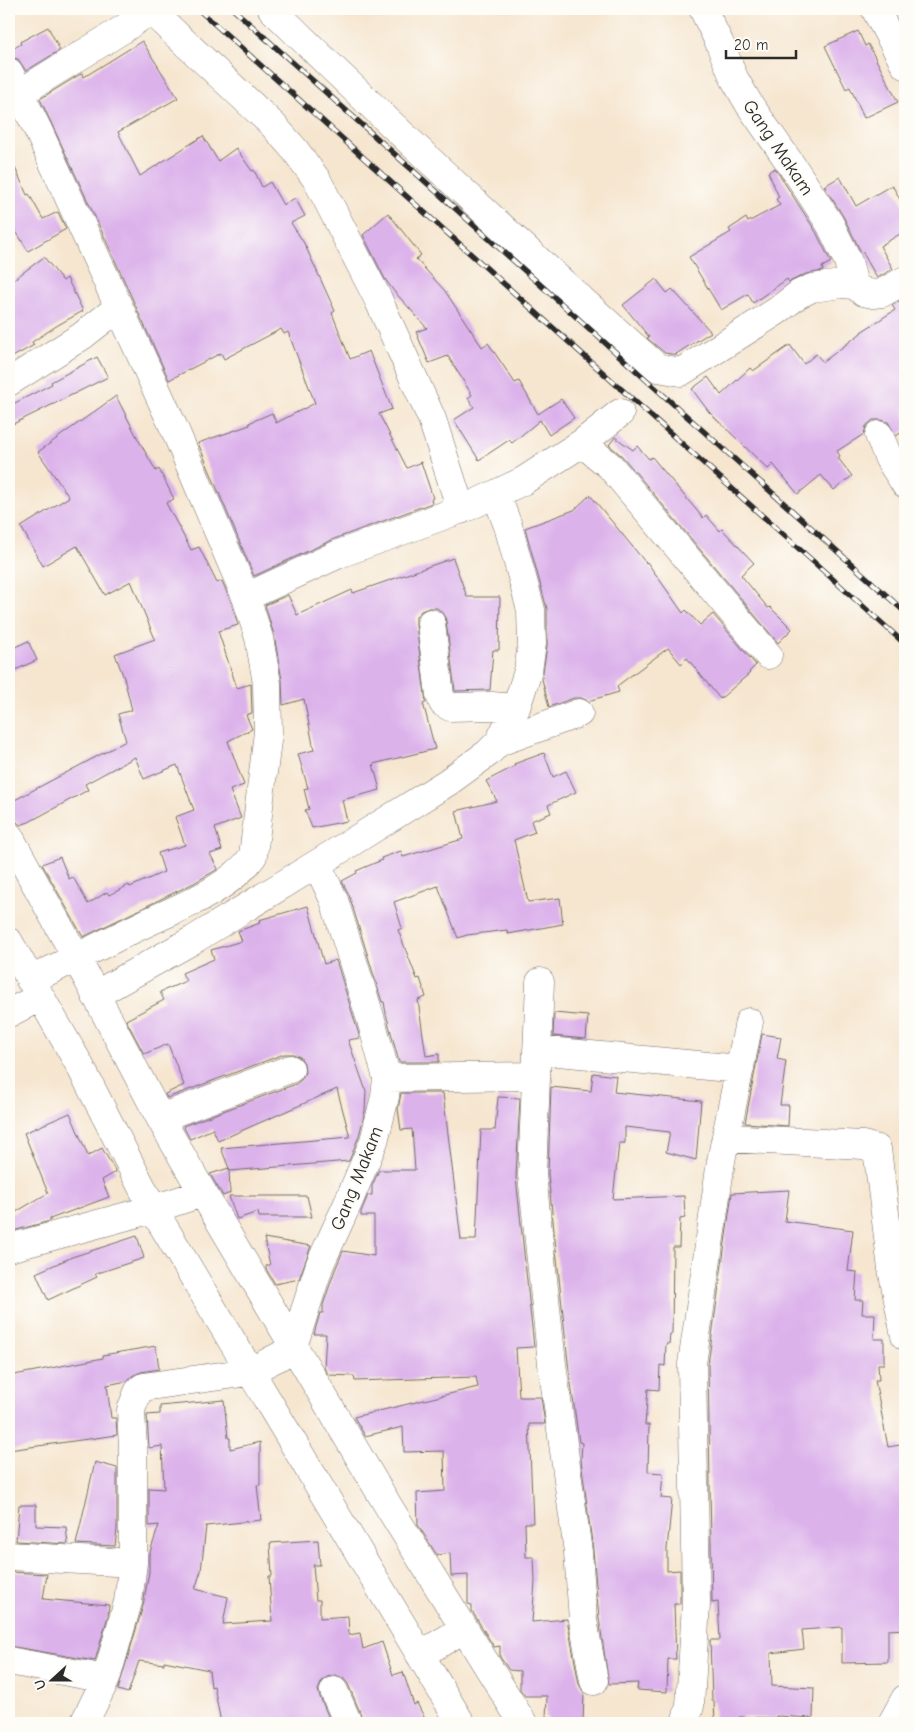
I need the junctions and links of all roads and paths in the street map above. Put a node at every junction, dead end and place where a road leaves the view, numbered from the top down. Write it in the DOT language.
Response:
graph roads {
  1 [pos="151,9"];
  2 [pos="272,9"];
  3 [pos="703,9"];
  4 [pos="882,12"];
  5 [pos="905,65"];
  6 [pos="14,83"];
  7 [pos="905,280"];
  8 [pos="854,285"];
  9 [pos="119,307"];
  10 [pos="9,382"];
  11 [pos="620,413"];
  12 [pos="879,435"];
  13 [pos="596,455"];
  14 [pos="905,484"];
  15 [pos="487,506"];
  16 [pos="252,616"];
  17 [pos="431,622"];
  18 [pos="768,655"];
  19 [pos="505,707"];
  20 [pos="579,713"];
  21 [pos="499,742"];
  22 [pos="9,836"];
  23 [pos="317,864"];
  24 [pos="266,874"];
  25 [pos="220,903"];
  26 [pos="9,942"];
  27 [pos="70,960"];
  28 [pos="540,982"];
  29 [pos="36,984"];
  30 [pos="95,995"];
  31 [pos="9,1013"];
  32 [pos="748,1022"];
  33 [pos="536,1063"];
  34 [pos="290,1069"];
  35 [pos="740,1069"];
  36 [pos="387,1078"];
  37 [pos="160,1118"];
  38 [pos="726,1138"];
  39 [pos="197,1195"];
  40 [pos="158,1208"];
  41 [pos="9,1248"];
  42 [pos="905,1336"];
  43 [pos="270,1360"];
  44 [pos="9,1556"];
  45 [pos="133,1563"];
  46 [pos="442,1642"];
  47 [pos="9,1660"];
  48 [pos="106,1679"];
  49 [pos="594,1681"];
  50 [pos="334,1691"];
  51 [pos="905,1699"];
  52 [pos="84,1723"];
  53 [pos="348,1723"];
  54 [pos="461,1723"];
  55 [pos="523,1723"];
  56 [pos="685,1723"];
  57 [pos="892,1723"];
  1 -- 6 [label="street"];
  1 -- 15 [label="street"];
  2 -- 8 [label="street"];
  3 -- 8 [label="street, Gang Makam"];
  4 -- 5 [label="street"];
  6 -- 9 [label="street"];
  7 -- 8 [label="street"];
  9 -- 10 [label="street"];
  9 -- 16 [label="street"];
  11 -- 13 [label="street"];
  12 -- 14 [label="street"];
  13 -- 15 [label="street"];
  13 -- 18 [label="street"];
  15 -- 16 [label="street"];
  15 -- 19 [label="street"];
  16 -- 24 [label="street"];
  17 -- 19 [label="street"];
  19 -- 21 [label="street"];
  20 -- 21 [label="street"];
  21 -- 23 [label="street"];
  22 -- 27 [label="street"];
  23 -- 24 [label="street"];
  23 -- 36 [label="street, Gang Makam"];
  24 -- 25 [label="street"];
  24 -- 25 [label="street"];
  25 -- 27 [label="street"];
  25 -- 30 [label="street"];
  26 -- 29 [label="street"];
  27 -- 29 [label="street"];
  27 -- 30 [label="street"];
  28 -- 33 [label="street"];
  29 -- 31 [label="street"];
  29 -- 40 [label="street"];
  30 -- 37 [label="street"];
  32 -- 35 [label="street"];
  33 -- 35 [label="street"];
  33 -- 36 [label="street"];
  33 -- 49 [label="street"];
  34 -- 37 [label="street"];
  35 -- 38 [label="street"];
  36 -- 43 [label="street, Gang Makam"];
  37 -- 39 [label="street"];
  38 -- 42 [label="street"];
  38 -- 56 [label="street"];
  39 -- 40 [label="street"];
  39 -- 43 [label="street"];
  40 -- 41 [label="street"];
  40 -- 43 [label="street"];
  43 -- 45 [label="street"];
  43 -- 46 [label="street"];
  43 -- 46 [label="street"];
  44 -- 45 [label="street"];
  45 -- 48 [label="street"];
  46 -- 54 [label="street"];
  46 -- 55 [label="street"];
  47 -- 48 [label="street"];
  48 -- 52 [label="street"];
  50 -- 53 [label="street"];
  51 -- 57 [label="street"];
}
